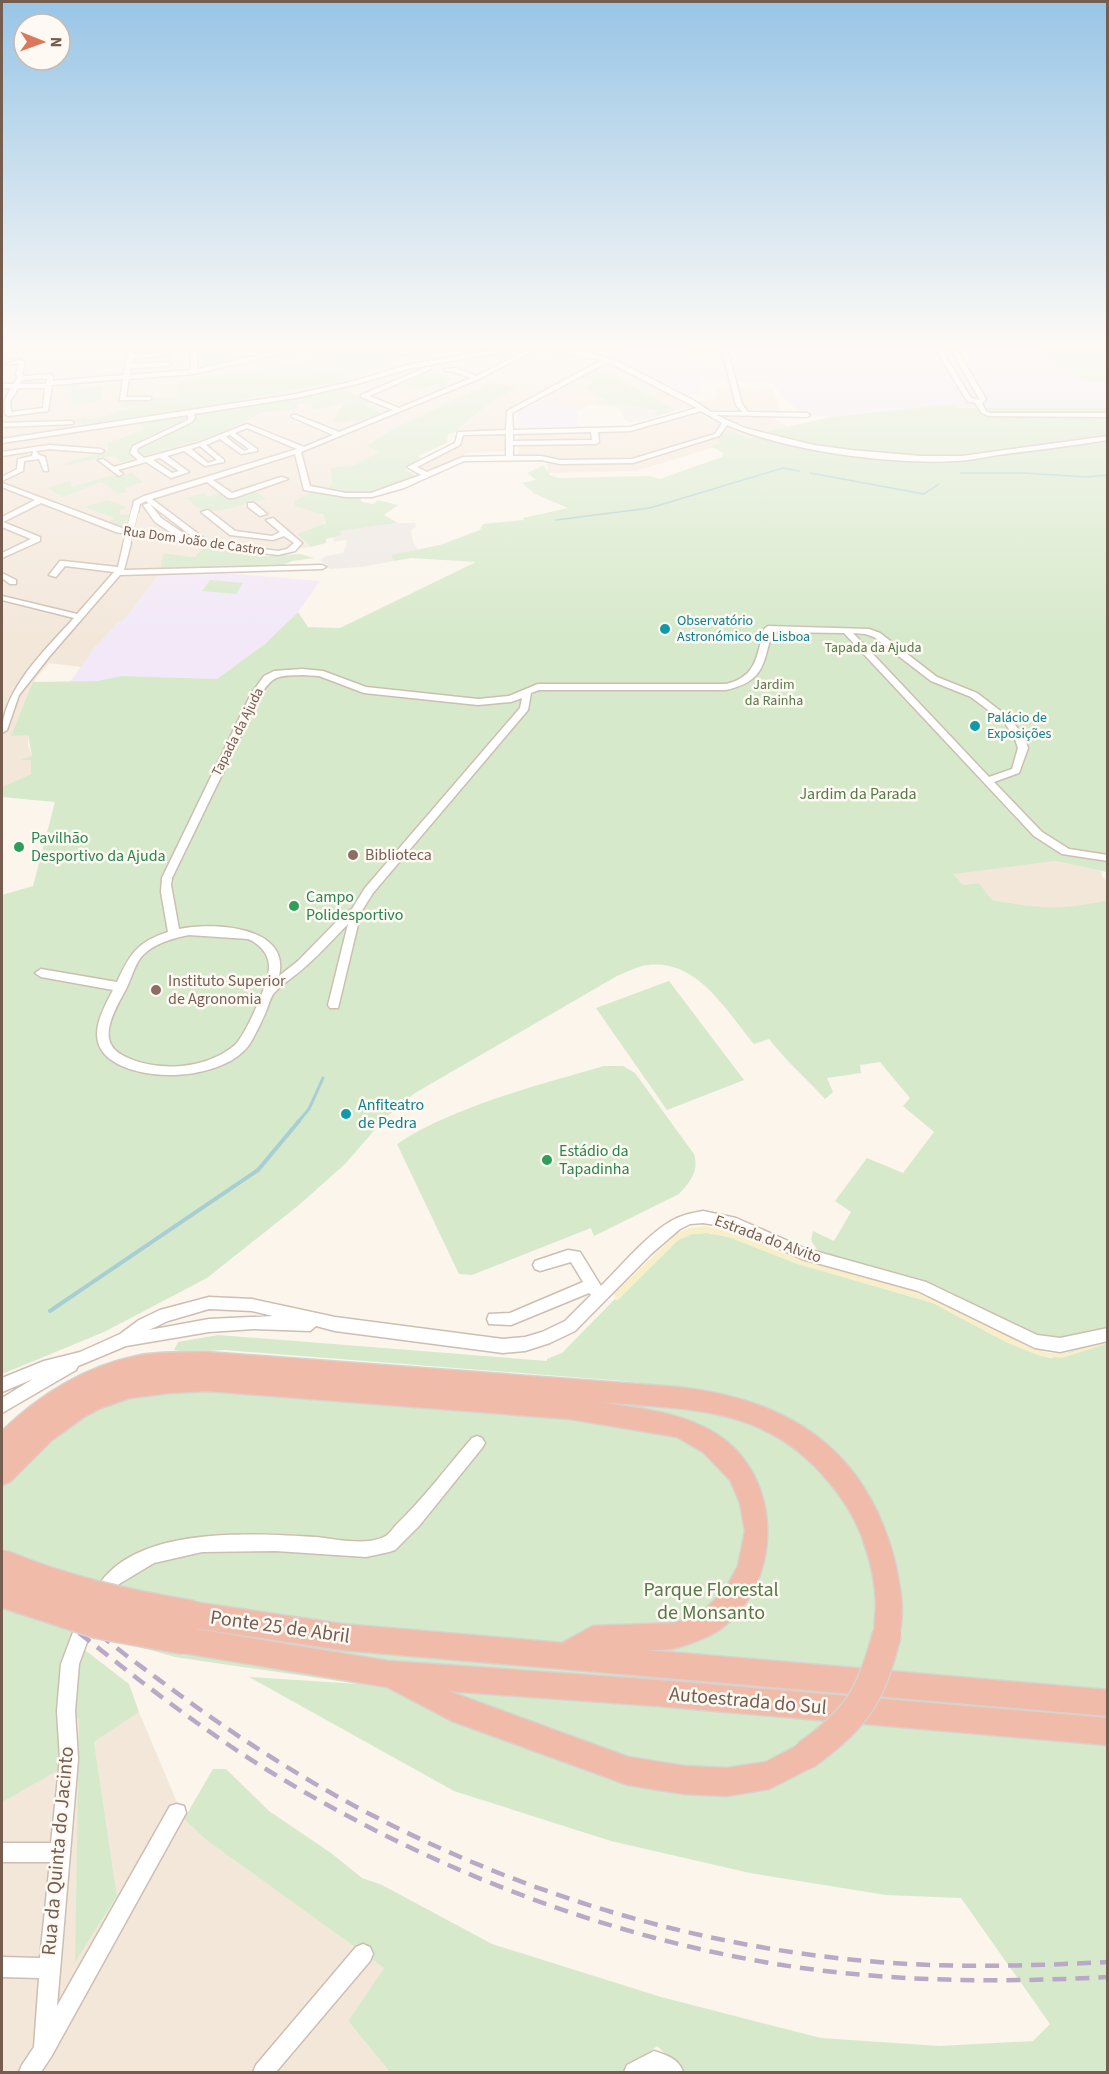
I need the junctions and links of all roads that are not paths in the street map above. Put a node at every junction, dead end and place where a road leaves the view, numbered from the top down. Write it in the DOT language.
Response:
graph roads {
  1 [pos="77,445"];
  2 [pos="140,445"];
  3 [pos="198,445"];
  4 [pos="202,445"];
  5 [pos="232,445"];
  6 [pos="248,445"];
  7 [pos="287,445"];
  8 [pos="316,445"];
  9 [pos="456,445"];
  10 [pos="510,445"];
  11 [pos="685,445"];
  12 [pos="812,445"];
  13 [pos="1056,445"];
  14 [pos="73,448"];
  15 [pos="185,448"];
  16 [pos="101,451"];
  17 [pos="300,451"];
  18 [pos="35,453"];
  19 [pos="2,454"];
  20 [pos="161,455"];
  21 [pos="510,458"];
  22 [pos="101,460"];
  23 [pos="145,460"];
  24 [pos="46,470"];
  25 [pos="426,474"];
  26 [pos="2,478"];
  27 [pos="284,478"];
  28 [pos="208,479"];
  29 [pos="2,485"];
  30 [pos="147,498"];
  31 [pos="39,501"];
  32 [pos="251,505"];
  33 [pos="205,512"];
  34 [pos="2,522"];
  35 [pos="286,532"];
  36 [pos="179,540"];
  37 [pos="207,544"];
  38 [pos="70,553"];
  39 [pos="2,556"];
  40 [pos="63,563"];
  41 [pos="322,567"];
  42 [pos="119,572"];
  43 [pos="2,574"];
  44 [pos="53,575"];
  45 [pos="13,582"];
  46 [pos="2,598"];
  47 [pos="79,616"];
  48 [pos="847,632"];
  49 [pos="527,692"];
  50 [pos="15,695"];
  51 [pos="2,697"];
  52 [pos="2,730"];
  53 [pos="987,781"];
  54 [pos="1107,858"];
  55 [pos="356,912"];
  56 [pos="174,934"];
  57 [pos="41,973"];
  58 [pos="121,987"];
  59 [pos="266,992"];
  60 [pos="334,1005"];
  61 [pos="540,1265"];
  62 [pos="596,1291"];
  63 [pos="494,1319"];
  64 [pos="335,1324"];
  65 [pos="1107,1334"];
  66 [pos="125,1340"];
  67 [pos="82,1358"];
  68 [pos="2,1385"];
  69 [pos="2,1406"];
  70 [pos="477,1443"];
  71 [pos="2,1446"];
  72 [pos="2,1473"];
  73 [pos="2,1564"];
  74 [pos="2,1593"];
  75 [pos="565,1656"];
  76 [pos="388,1674"];
  77 [pos="1107,1703"];
  78 [pos="1107,1732"];
  79 [pos="177,1813"];
  80 [pos="2,1852"];
  81 [pos="60,1853"];
  82 [pos="363,1954"];
  83 [pos="2,1967"];
  84 [pos="49,1968"];
  85 [pos="44,2050"];
  86 [pos="29,2073"];
  87 [pos="263,2073"];
  88 [pos="634,2073"];
  89 [pos="673,2073"];
  1 -- 14 [label="street"];
  2 -- 23 [label="street"];
  3 -- 15 [label="street"];
  4 -- 15 [label="street"];
  5 -- 6 [label="street"];
  7 -- 17 [label="street"];
  8 -- 17 [label="street"];
  9 -- 25 [label="street"];
  10 -- 21 [label="street"];
  11 -- 21 [label="street"];
  12 -- 13 [label="street"];
  14 -- 16 [label="street"];
  14 -- 18 [label="street"];
  15 -- 20 [label="street"];
  17 -- 25 [label="street"];
  17 -- 28 [label="street"];
  18 -- 19 [label="street"];
  18 -- 24 [label="street"];
  18 -- 26 [label="street"];
  20 -- 23 [label="street"];
  20 -- 23 [label="street"];
  21 -- 25 [label="street"];
  22 -- 23 [label="street"];
  27 -- 28 [label="street"];
  28 -- 30 [label="street"];
  29 -- 31 [label="street, Rua Dom João de Castro"];
  30 -- 36 [label="street"];
  30 -- 37 [label="street"];
  30 -- 42 [label="street, bridge"];
  31 -- 34 [label="street"];
  31 -- 36 [label="street, Rua Dom João de Castro"];
  32 -- 35 [label="street"];
  33 -- 35 [label="street"];
  34 -- 39 [label="street"];
  35 -- 37 [label="street, Rua Dom João de Castro"];
  36 -- 37 [label="street, Rua Dom João de Castro"];
  38 -- 40 [label="street"];
  40 -- 42 [label="street"];
  40 -- 44 [label="street"];
  41 -- 42 [label="street"];
  42 -- 47 [label="street"];
  43 -- 45 [label="street"];
  46 -- 47 [label="street"];
  47 -- 50 [label="street"];
  48 -- 49 [label="street, Tapada da Ajuda"];
  48 -- 53 [label="street"];
  48 -- 53 [label="street, Tapada da Ajuda"];
  49 -- 55 [label="street"];
  49 -- 56 [label="street, Tapada da Ajuda"];
  50 -- 51 [label="street"];
  50 -- 52 [label="street"];
  53 -- 54 [label="street"];
  55 -- 59 [label="street"];
  55 -- 60 [label="street"];
  56 -- 58 [label="street"];
  56 -- 59 [label="street"];
  57 -- 58 [label="street"];
  58 -- 59 [label="street"];
  61 -- 62 [label="street"];
  62 -- 63 [label="street"];
  62 -- 64 [label="street, Estrada do Alvito"];
  62 -- 65 [label="street, Estrada do Alvito"];
  64 -- 66 [label="street"];
  64 -- 66 [label="street"];
  66 -- 67 [label="street"];
  67 -- 68 [label="street"];
  67 -- 69 [label="street"];
  70 -- 81 [label="street, Rua da Quinta do Jacinto"];
  71 -- 76 [label="highway, bridge"];
  72 -- 75 [label="highway"];
  73 -- 75 [label="highway, Ponte 25 de Abril, bridge"];
  74 -- 76 [label="highway, Ponte 25 de Abril, bridge"];
  75 -- 77 [label="highway, Autoestrada do Sul"];
  76 -- 78 [label="highway, Autoestrada do Sul"];
  79 -- 85 [label="street, Rua da Quinta do Jacinto"];
  80 -- 81 [label="street"];
  81 -- 84 [label="street, Rua da Quinta do Jacinto"];
  82 -- 87 [label="street"];
  83 -- 84 [label="street"];
  84 -- 85 [label="street, Rua da Quinta do Jacinto"];
  85 -- 86 [label="street, Rua da Quinta do Jacinto"];
  88 -- 89 [label="street"];
}
